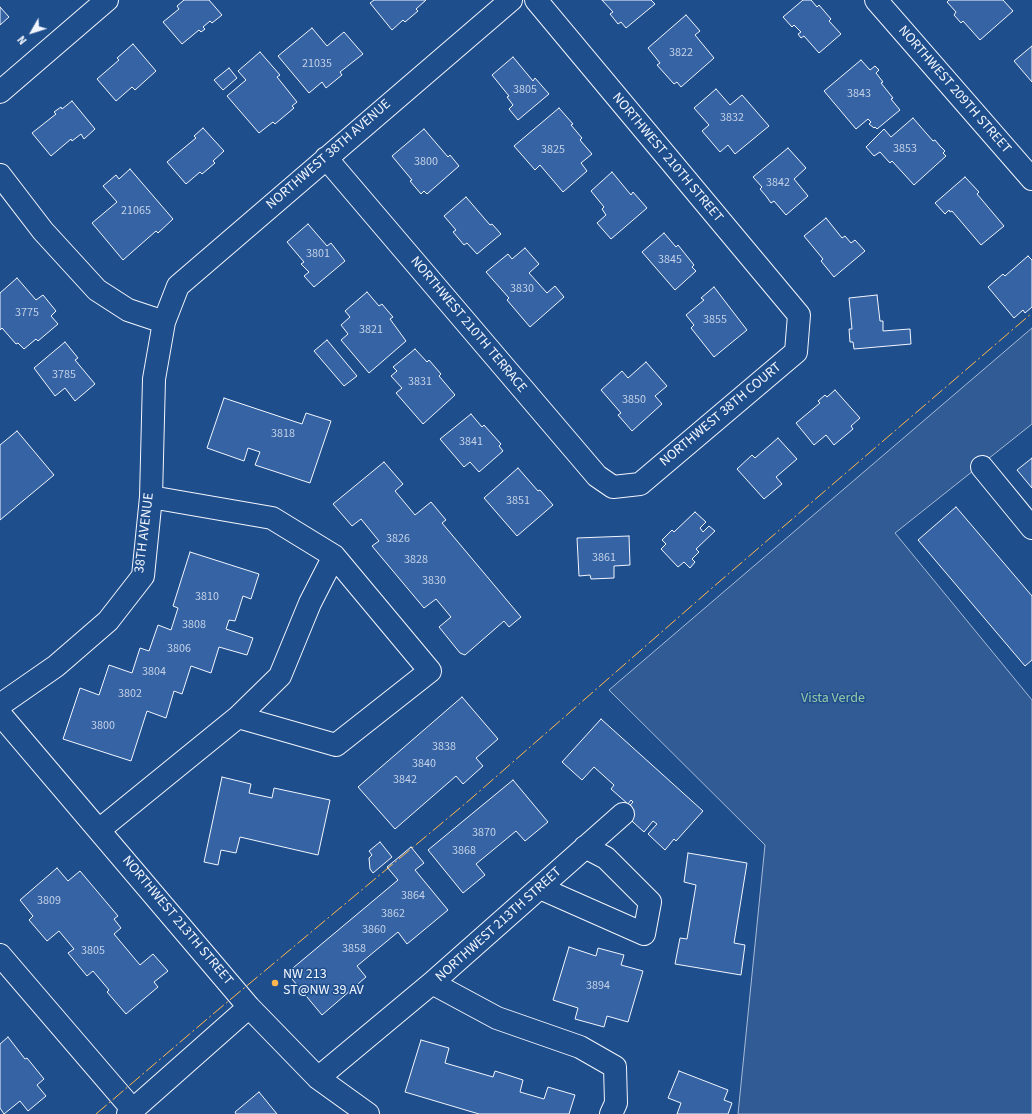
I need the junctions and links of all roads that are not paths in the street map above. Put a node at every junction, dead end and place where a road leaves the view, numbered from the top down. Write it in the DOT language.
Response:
graph roads {
  1 [pos="107,0"];
  2 [pos="511,0"];
  3 [pos="536,0"];
  4 [pos="876,0"];
  5 [pos="0,92"];
  6 [pos="326,158"];
  7 [pos="0,175"];
  8 [pos="1032,179"];
  9 [pos="799,315"];
  10 [pos="164,322"];
  11 [pos="982,467"];
  12 [pos="613,487"];
  13 [pos="151,497"];
  14 [pos="1032,528"];
  15 [pos="334,556"];
  16 [pos="0,705"];
  17 [pos="0,714"];
  18 [pos="238,717"];
  19 [pos="623,814"];
  20 [pos="99,830"];
  21 [pos="585,848"];
  22 [pos="540,888"];
  23 [pos="0,955"];
  24 [pos="432,983"];
  25 [pos="249,1007"];
  26 [pos="318,1078"];
  27 [pos="131,1112"];
  28 [pos="368,1114"];
  29 [pos="611,1114"];
  1 -- 5 [label="street"];
  2 -- 6 [label="street, NORTHWEST 38TH AVENUE"];
  3 -- 9 [label="street, NORTHWEST 210TH STREET"];
  4 -- 8 [label="street, NORTHWEST 209TH STREET"];
  6 -- 10 [label="street, NORTHWEST 38TH AVENUE"];
  6 -- 12 [label="street, NORTHWEST 210TH TERRACE"];
  7 -- 10 [label="street"];
  9 -- 12 [label="street, NORTHWEST 38TH COURT"];
  10 -- 13 [label="street, 38TH AVENUE"];
  11 -- 14 [label="street"];
  13 -- 15 [label="street"];
  13 -- 16 [label="street, 38TH AVENUE"];
  15 -- 18 [label="street"];
  15 -- 18 [label="street"];
  17 -- 20 [label="street, NORTHWEST 213TH STREET"];
  18 -- 20 [label="street"];
  19 -- 21 [label="street, NORTHWEST 213TH STREET"];
  20 -- 25 [label="street, NORTHWEST 213TH STREET"];
  21 -- 22 [label="street, NORTHWEST 213TH STREET"];
  21 -- 22 [label="street"];
  22 -- 24 [label="street, NORTHWEST 213TH STREET"];
  23 -- 27 [label="street"];
  24 -- 26 [label="street"];
  24 -- 29 [label="street, NORTHWEST 213TH STREET"];
  25 -- 26 [label="street, NORTHWEST 213TH STREET"];
  25 -- 27 [label="street"];
  26 -- 28 [label="street, NORTHWEST 213TH STREET"];
}
